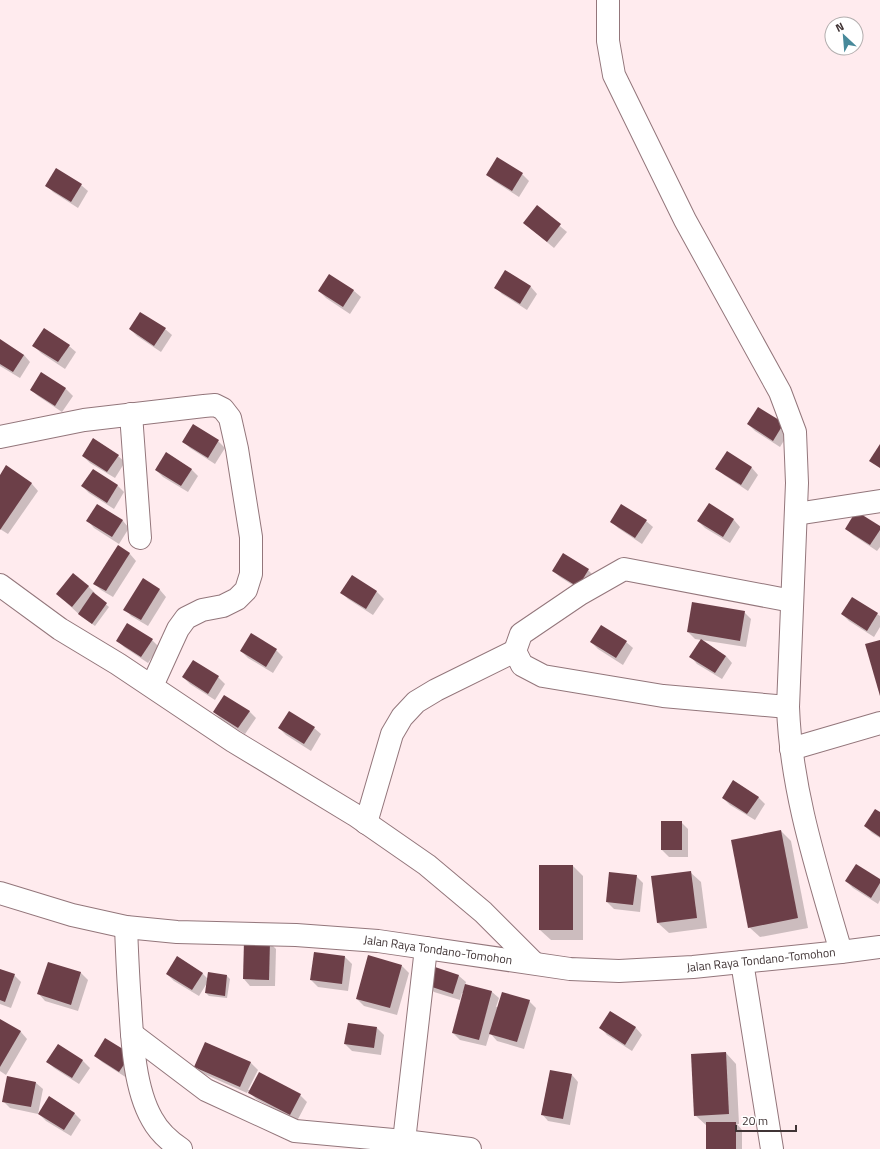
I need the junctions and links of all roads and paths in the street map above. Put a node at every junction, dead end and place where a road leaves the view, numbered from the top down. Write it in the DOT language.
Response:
graph roads {
  1 [pos="608,0"];
  2 [pos="130,414"];
  3 [pos="0,437"];
  4 [pos="880,501"];
  5 [pos="796,514"];
  6 [pos="140,538"];
  7 [pos="0,585"];
  8 [pos="792,601"];
  9 [pos="515,651"];
  10 [pos="152,686"];
  11 [pos="788,707"];
  12 [pos="880,723"];
  13 [pos="791,750"];
  14 [pos="366,823"];
  15 [pos="0,893"];
  16 [pos="126,927"];
  17 [pos="880,947"];
  18 [pos="426,948"];
  19 [pos="841,952"];
  20 [pos="742,962"];
  21 [pos="534,963"];
  22 [pos="132,1034"];
  23 [pos="404,1140"];
  24 [pos="181,1149"];
  25 [pos="470,1149"];
  26 [pos="772,1149"];
  1 -- 5 [label="main road"];
  2 -- 3 [label="main road"];
  2 -- 6 [label="main road"];
  2 -- 10 [label="main road"];
  4 -- 5 [label="main road"];
  5 -- 8 [label="main road"];
  7 -- 10 [label="main road"];
  8 -- 9 [label="main road"];
  8 -- 11 [label="main road"];
  9 -- 11 [label="main road"];
  9 -- 14 [label="main road"];
  10 -- 14 [label="main road"];
  11 -- 13 [label="main road"];
  12 -- 13 [label="main road"];
  13 -- 19 [label="main road"];
  14 -- 21 [label="main road"];
  15 -- 16 [label="main road, Jalan Raya Tondano-Tomohon"];
  16 -- 18 [label="main road, Jalan Raya Tondano-Tomohon"];
  16 -- 22 [label="main road"];
  17 -- 19 [label="main road, Jalan Raya Tondano-Tomohon"];
  18 -- 21 [label="main road, Jalan Raya Tondano-Tomohon"];
  18 -- 23 [label="main road"];
  19 -- 20 [label="main road, Jalan Raya Tondano-Tomohon"];
  20 -- 21 [label="main road, Jalan Raya Tondano-Tomohon"];
  20 -- 26 [label="main road"];
  22 -- 23 [label="main road"];
  22 -- 24 [label="main road"];
  23 -- 25 [label="main road"];
}
